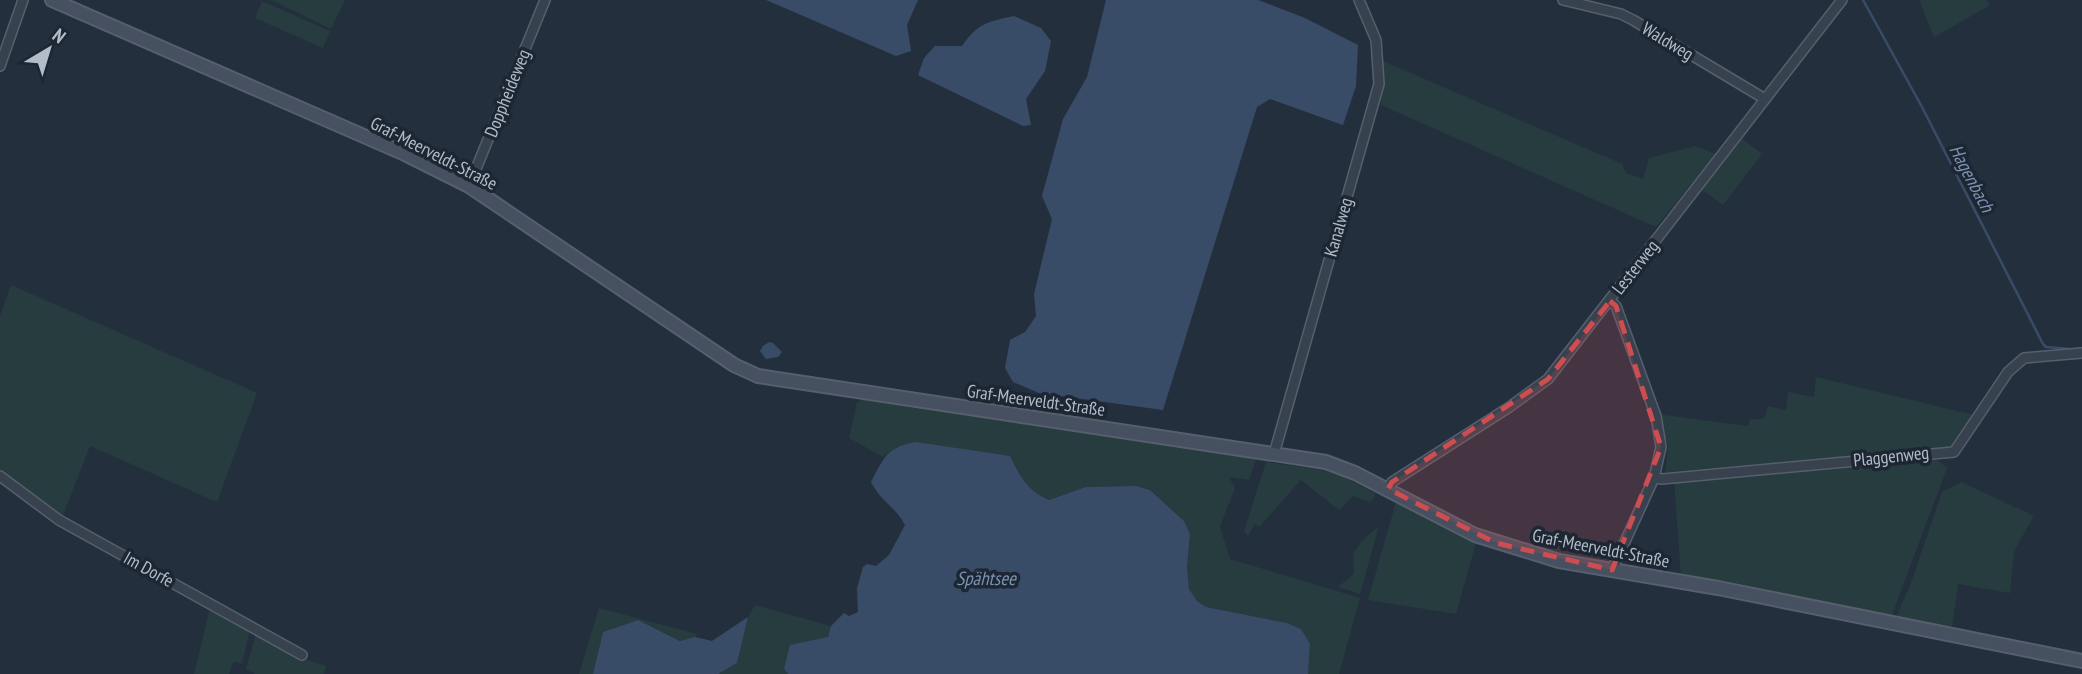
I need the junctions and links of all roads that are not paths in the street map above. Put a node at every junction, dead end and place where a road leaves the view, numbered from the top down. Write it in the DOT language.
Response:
graph roads {
  1 [pos="23,0"];
  2 [pos="52,0"];
  3 [pos="545,0"];
  4 [pos="1360,0"];
  5 [pos="1563,0"];
  6 [pos="1842,0"];
  7 [pos="0,66"];
  8 [pos="1765,99"];
  9 [pos="469,186"];
  10 [pos="1610,301"];
  11 [pos="2082,353"];
  12 [pos="1274,454"];
  13 [pos="0,476"];
  14 [pos="1654,478"];
  15 [pos="1388,489"];
  16 [pos="1612,570"];
  17 [pos="302,655"];
  18 [pos="2082,661"];
  1 -- 7 [label="street"];
  2 -- 9 [label="main road, Graf-Meerveldt-Straße"];
  3 -- 9 [label="street, Doppheideweg"];
  4 -- 12 [label="street, Kanalweg"];
  5 -- 8 [label="street, Waldweg"];
  6 -- 8 [label="street, Lesterweg"];
  8 -- 10 [label="street, Lesterweg"];
  9 -- 12 [label="main road, Graf-Meerveldt-Straße"];
  10 -- 14 [label="street"];
  10 -- 15 [label="street, Lesterweg"];
  11 -- 14 [label="street, Plaggenweg"];
  12 -- 15 [label="main road, Graf-Meerveldt-Straße"];
  13 -- 17 [label="street, Im Dorfe"];
  14 -- 16 [label="street"];
  15 -- 16 [label="main road, Graf-Meerveldt-Straße"];
  16 -- 18 [label="main road, Graf-Meerveldt-Straße"];
}
